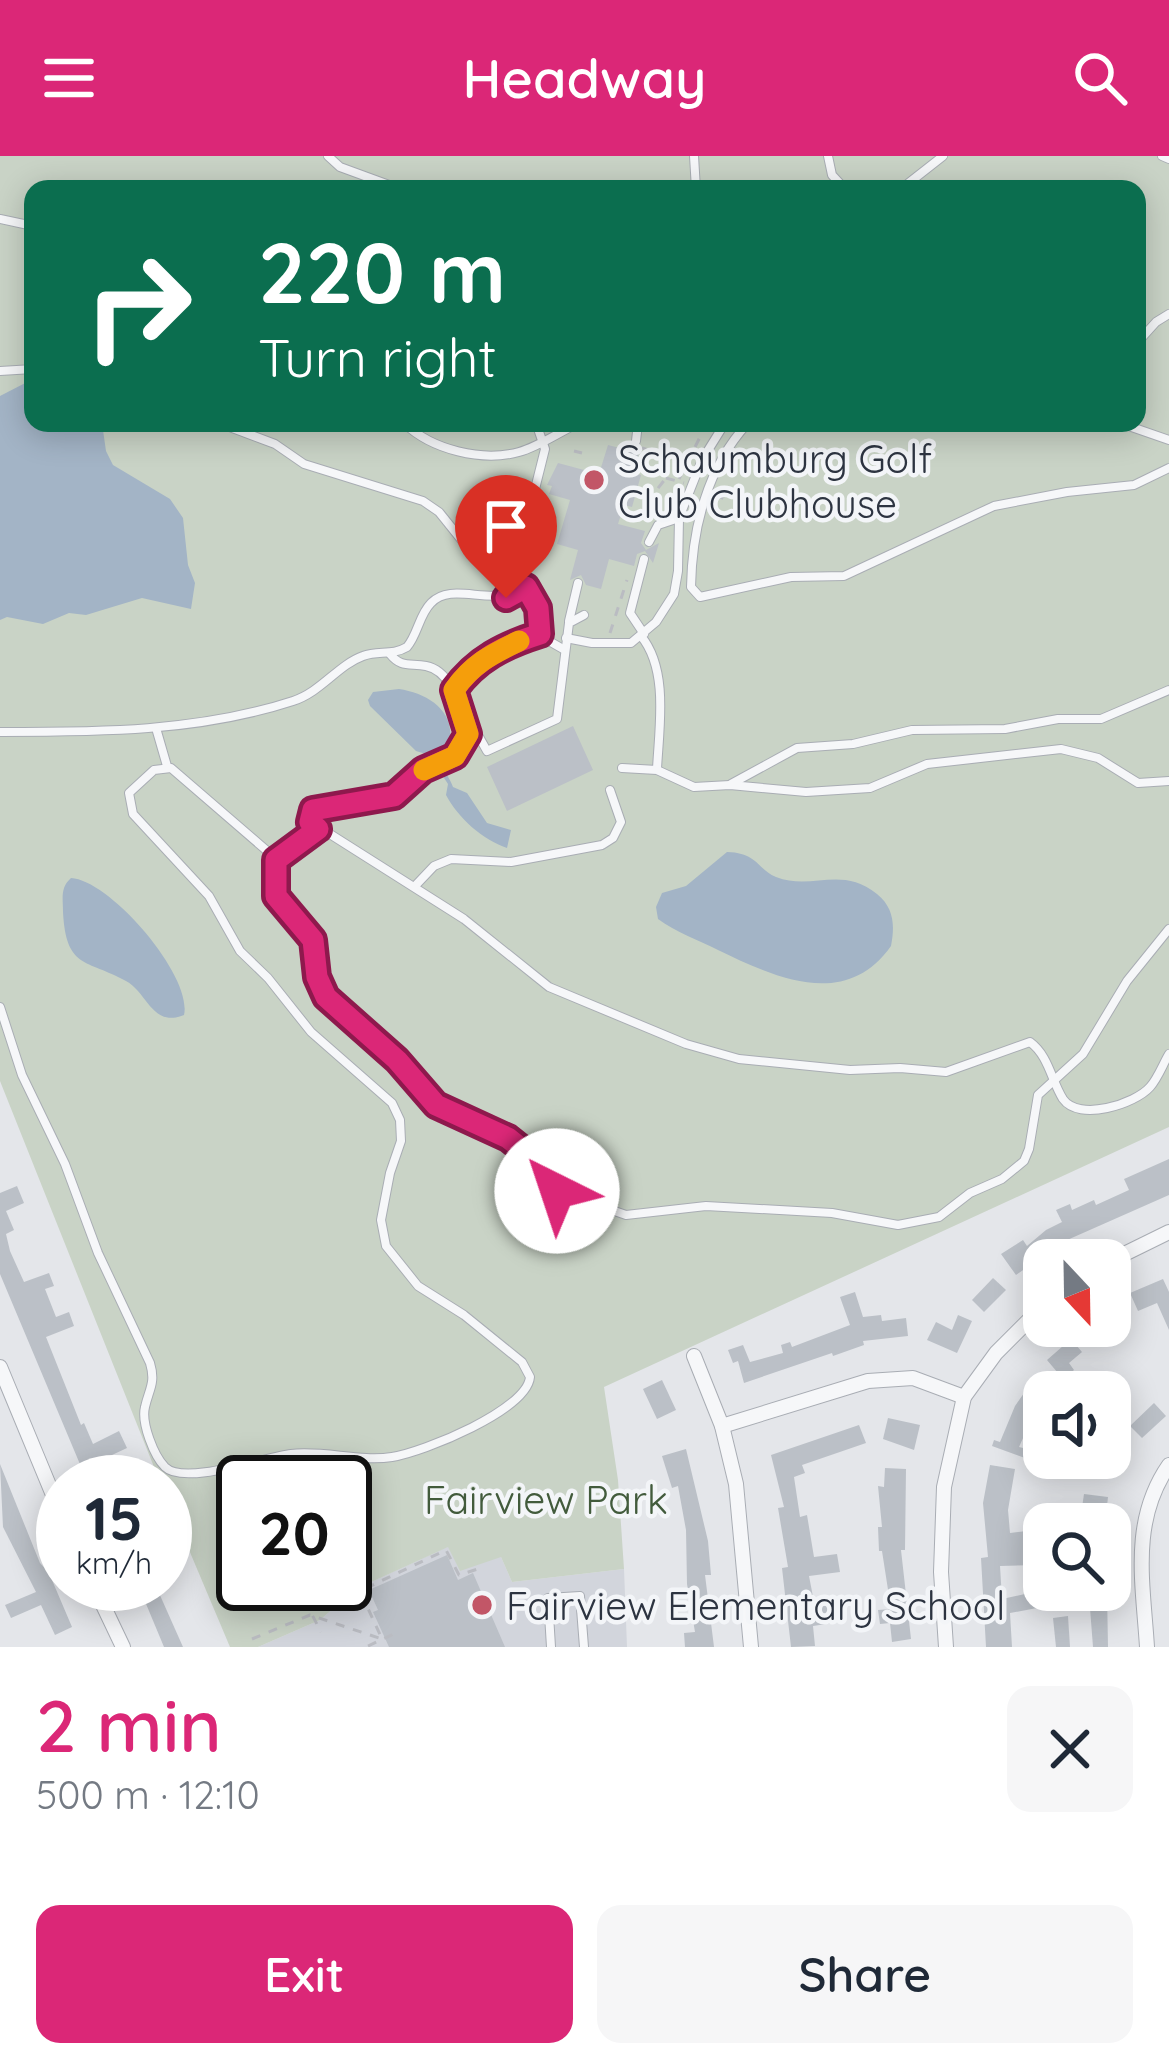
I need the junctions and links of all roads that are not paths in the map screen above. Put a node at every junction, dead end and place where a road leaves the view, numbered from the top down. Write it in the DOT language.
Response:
graph roads {
  1 [pos="328,156"];
  2 [pos="943,156"];
  3 [pos="375,180"];
  4 [pos="913,180"];
  5 [pos="1169,314"];
  6 [pos="1146,333"];
  7 [pos="243,432"];
  8 [pos="419,432"];
  9 [pos="540,432"];
  10 [pos="560,432"];
  11 [pos="638,432"];
  12 [pos="719,432"];
  13 [pos="741,432"];
  14 [pos="544,440"];
  15 [pos="638,444"];
  16 [pos="1169,468"];
  17 [pos="679,518"];
  18 [pos="649,542"];
  19 [pos="644,560"];
  20 [pos="514,570"];
  21 [pos="578,583"];
  22 [pos="526,587"];
  23 [pos="584,615"];
  24 [pos="568,623"];
  25 [pos="540,634"];
  26 [pos="642,635"];
  27 [pos="566,638"];
  28 [pos="563,649"];
  29 [pos="390,654"];
  30 [pos="454,690"];
  31 [pos="1169,691"];
  32 [pos="156,728"];
  33 [pos="0,732"];
  34 [pos="468,734"];
  35 [pos="167,766"];
  36 [pos="622,768"];
  37 [pos="657,770"];
  38 [pos="1169,781"];
  39 [pos="730,785"];
  40 [pos="610,790"];
  41 [pos="318,829"];
  42 [pos="276,860"];
  43 [pos="415,886"];
  44 [pos="1169,929"];
  45 [pos="0,1007"];
  46 [pos="1169,1054"];
  47 [pos="1054,1079"];
  48 [pos="1169,1232"];
  49 [pos="1131,1251"];
  50 [pos="1023,1326"];
  51 [pos="694,1356"];
  52 [pos="0,1367"];
  53 [pos="964,1397"];
  54 [pos="722,1426"];
  55 [pos="37,1455"];
  56 [pos="1169,1465"];
  57 [pos="106,1611"];
  58 [pos="123,1647"];
  59 [pos="551,1647"];
  60 [pos="584,1647"];
  61 [pos="752,1647"];
  62 [pos="946,1647"];
  63 [pos="1147,1647"];
  1 -- 3 [label="lane"];
  2 -- 4 [label="lane"];
  5 -- 6 [label="lane"];
  7 -- 20 [label="lane"];
  8 -- 14 [label="lane"];
  9 -- 14 [label="lane"];
  10 -- 14 [label="lane"];
  11 -- 15 [label="lane"];
  12 -- 17 [label="lane"];
  13 -- 16 [label="lane"];
  14 -- 20 [label="lane"];
  17 -- 18 [label="lane"];
  17 -- 26 [label="lane"];
  19 -- 26 [label="lane"];
  20 -- 22 [label="lane"];
  21 -- 24 [label="lane"];
  22 -- 25 [label="lane"];
  22 -- 29 [label="lane"];
  23 -- 24 [label="lane"];
  24 -- 27 [label="lane"];
  25 -- 28 [label="lane"];
  25 -- 30 [label="lane"];
  26 -- 27 [label="lane"];
  26 -- 37 [label="lane"];
  27 -- 28 [label="lane"];
  28 -- 34 [label="lane"];
  29 -- 30 [label="lane"];
  29 -- 32 [label="lane"];
  30 -- 34 [label="lane"];
  31 -- 39 [label="lane"];
  32 -- 33 [label="lane"];
  32 -- 35 [label="lane"];
  34 -- 41 [label="lane"];
  35 -- 42 [label="lane"];
  35 -- 45 [label="lane"];
  36 -- 37 [label="lane"];
  37 -- 39 [label="lane"];
  38 -- 39 [label="lane"];
  40 -- 43 [label="lane"];
  41 -- 42 [label="lane"];
  41 -- 43 [label="lane"];
  42 -- 47 [label="lane"];
  43 -- 47 [label="lane"];
  44 -- 47 [label="lane"];
  46 -- 47 [label="lane"];
  48 -- 49 [label="street"];
  50 -- 53 [label="street"];
  51 -- 54 [label="street"];
  52 -- 55 [label="street"];
  53 -- 54 [label="street"];
  53 -- 62 [label="street"];
  54 -- 61 [label="street"];
  56 -- 63 [label="street"];
  57 -- 58 [label="street"];
  59 -- 60 [label="lane"];
}
